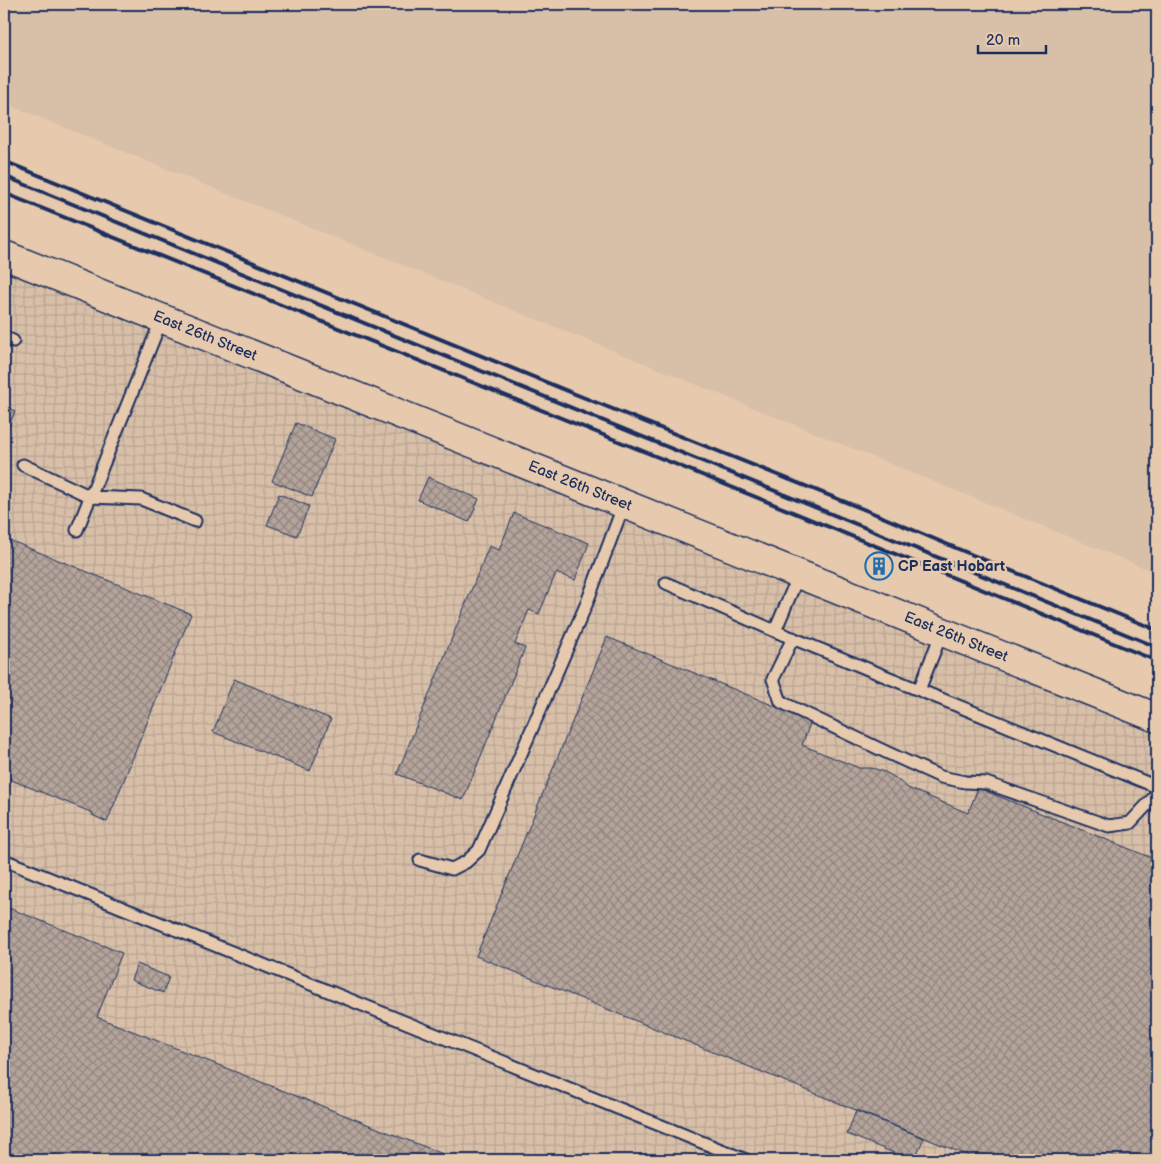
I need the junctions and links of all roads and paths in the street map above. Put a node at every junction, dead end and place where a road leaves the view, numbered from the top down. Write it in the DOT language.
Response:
graph roads {
  1 [pos="4,255"];
  2 [pos="162,318"];
  3 [pos="23,465"];
  4 [pos="91,497"];
  5 [pos="624,504"];
  6 [pos="194,521"];
  7 [pos="77,530"];
  8 [pos="799,574"];
  9 [pos="666,583"];
  10 [pos="775,631"];
  11 [pos="942,631"];
  12 [pos="793,638"];
  13 [pos="918,690"];
  14 [pos="1157,718"];
  15 [pos="1157,788"];
  16 [pos="1157,794"];
  17 [pos="4,860"];
  18 [pos="420,860"];
  19 [pos="746,1160"];
  1 -- 2 [label="street, East 26th Street"];
  2 -- 4 [label="lane"];
  2 -- 5 [label="street, East 26th Street"];
  3 -- 4 [label="lane"];
  4 -- 6 [label="lane"];
  4 -- 7 [label="lane"];
  5 -- 8 [label="street, East 26th Street"];
  5 -- 18 [label="lane"];
  8 -- 10 [label="lane"];
  8 -- 11 [label="street, East 26th Street"];
  9 -- 10 [label="lane"];
  10 -- 12 [label="lane"];
  11 -- 13 [label="lane"];
  11 -- 14 [label="street, East 26th Street"];
  12 -- 13 [label="lane"];
  12 -- 16 [label="lane"];
  13 -- 15 [label="lane"];
  17 -- 19 [label="lane"];
}
